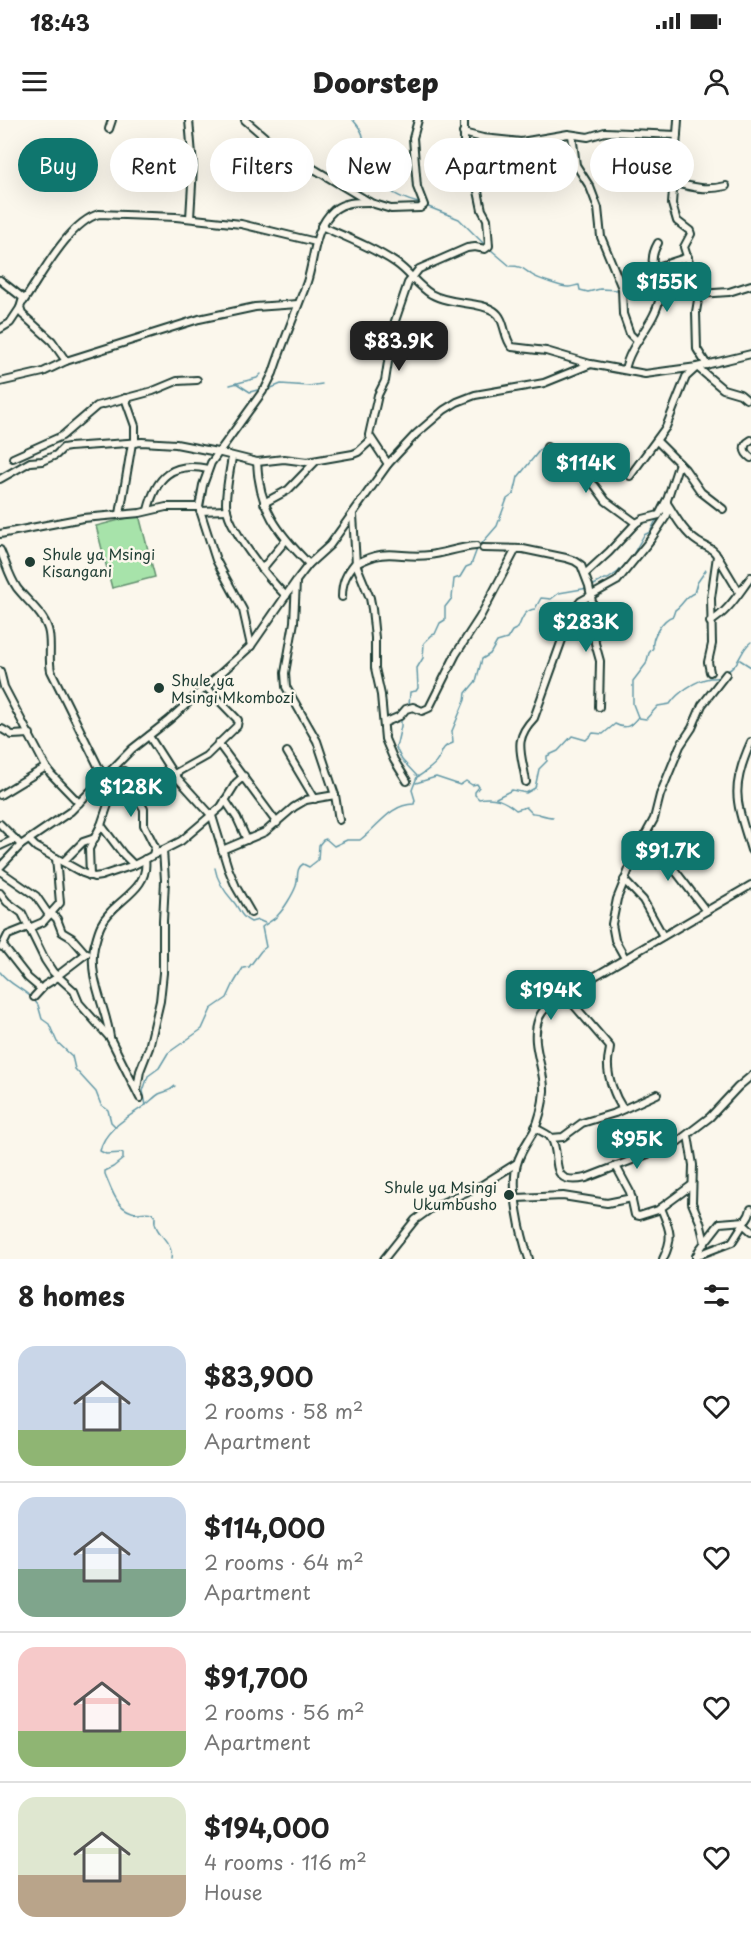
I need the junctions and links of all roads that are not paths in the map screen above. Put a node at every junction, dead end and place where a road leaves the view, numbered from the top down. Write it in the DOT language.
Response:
graph roads {
  1 [pos="112,120"];
  2 [pos="189,120"];
  3 [pos="245,120"];
  4 [pos="418,120"];
  5 [pos="464,120"];
  6 [pos="678,120"];
  7 [pos="109,129"];
  8 [pos="463,133"];
  9 [pos="572,135"];
  10 [pos="677,135"];
  11 [pos="677,138"];
  12 [pos="726,186"];
  13 [pos="694,188"];
  14 [pos="673,192"];
  15 [pos="354,193"];
  16 [pos="351,202"];
  17 [pos="371,202"];
  18 [pos="190,218"];
  19 [pos="321,225"];
  20 [pos="316,242"];
  21 [pos="658,243"];
  22 [pos="688,257"];
  23 [pos="654,268"];
  24 [pos="411,277"];
  25 [pos="0,280"];
  26 [pos="751,285"];
  27 [pos="699,294"];
  28 [pos="298,304"];
  29 [pos="22,305"];
  30 [pos="0,329"];
  31 [pos="637,341"];
  32 [pos="751,354"];
  33 [pos="66,361"];
  34 [pos="591,364"];
  35 [pos="707,365"];
  36 [pos="697,367"];
  37 [pos="625,370"];
  38 [pos="196,380"];
  39 [pos="0,381"];
  40 [pos="125,398"];
  41 [pos="746,399"];
  42 [pos="371,440"];
  43 [pos="751,440"];
  44 [pos="657,441"];
  45 [pos="134,443"];
  46 [pos="547,447"];
  47 [pos="218,452"];
  48 [pos="232,457"];
  49 [pos="13,458"];
  50 [pos="751,458"];
  51 [pos="316,461"];
  52 [pos="257,462"];
  53 [pos="679,463"];
  54 [pos="388,464"];
  55 [pos="208,469"];
  56 [pos="630,476"];
  57 [pos="0,479"];
  58 [pos="667,501"];
  59 [pos="264,503"];
  60 [pos="199,509"];
  61 [pos="723,509"];
  62 [pos="148,510"];
  63 [pos="226,510"];
  64 [pos="120,514"];
  65 [pos="353,514"];
  66 [pos="636,523"];
  67 [pos="0,534"];
  68 [pos="286,540"];
  69 [pos="516,549"];
  70 [pos="0,550"];
  71 [pos="717,556"];
  72 [pos="356,563"];
  73 [pos="309,564"];
  74 [pos="262,569"];
  75 [pos="585,574"];
  76 [pos="751,578"];
  77 [pos="296,581"];
  78 [pos="739,592"];
  79 [pos="286,596"];
  80 [pos="590,596"];
  81 [pos="342,597"];
  82 [pos="710,622"];
  83 [pos="251,646"];
  84 [pos="0,671"];
  85 [pos="710,672"];
  86 [pos="726,674"];
  87 [pos="206,687"];
  88 [pos="599,707"];
  89 [pos="384,723"];
  90 [pos="0,729"];
  91 [pos="30,734"];
  92 [pos="149,736"];
  93 [pos="751,742"];
  94 [pos="218,743"];
  95 [pos="287,752"];
  96 [pos="46,766"];
  97 [pos="124,771"];
  98 [pos="174,774"];
  99 [pos="244,776"];
  100 [pos="104,778"];
  101 [pos="406,781"];
  102 [pos="526,782"];
  103 [pos="117,784"];
  104 [pos="0,795"];
  105 [pos="335,795"];
  106 [pos="315,799"];
  107 [pos="225,800"];
  108 [pos="80,803"];
  109 [pos="212,816"];
  110 [pos="339,820"];
  111 [pos="277,822"];
  112 [pos="0,824"];
  113 [pos="101,825"];
  114 [pos="95,838"];
  115 [pos="645,838"];
  116 [pos="15,839"];
  117 [pos="29,840"];
  118 [pos="247,840"];
  119 [pos="21,845"];
  120 [pos="0,846"];
  121 [pos="163,850"];
  122 [pos="222,850"];
  123 [pos="751,850"];
  124 [pos="153,855"];
  125 [pos="56,858"];
  126 [pos="145,860"];
  127 [pos="63,862"];
  128 [pos="134,865"];
  129 [pos="0,869"];
  130 [pos="90,876"];
  131 [pos="624,880"];
  132 [pos="751,885"];
  133 [pos="0,893"];
  134 [pos="706,911"];
  135 [pos="251,913"];
  136 [pos="50,914"];
  137 [pos="28,928"];
  138 [pos="663,936"];
  139 [pos="95,946"];
  140 [pos="1,948"];
  141 [pos="86,954"];
  142 [pos="625,958"];
  143 [pos="58,976"];
  144 [pos="41,989"];
  145 [pos="566,993"];
  146 [pos="34,997"];
  147 [pos="110,1038"];
  148 [pos="751,1076"];
  149 [pos="137,1091"];
  150 [pos="657,1094"];
  151 [pos="140,1098"];
  152 [pos="624,1109"];
  153 [pos="535,1127"];
  154 [pos="688,1135"];
  155 [pos="551,1138"];
  156 [pos="517,1162"];
  157 [pos="616,1166"];
  158 [pos="692,1185"];
  159 [pos="632,1197"];
  160 [pos="517,1198"];
  161 [pos="661,1208"];
  162 [pos="748,1217"];
  163 [pos="751,1231"];
  164 [pos="705,1243"];
  165 [pos="696,1258"];
  166 [pos="384,1259"];
  167 [pos="529,1259"];
  168 [pos="663,1259"];
  1 -- 7 [label="street"];
  2 -- 18 [label="street"];
  3 -- 15 [label="street"];
  4 -- 17 [label="street"];
  5 -- 8 [label="street"];
  6 -- 10 [label="street"];
  8 -- 9 [label="street"];
  8 -- 24 [label="street"];
  9 -- 10 [label="street"];
  9 -- 31 [label="street"];
  10 -- 11 [label="street"];
  12 -- 13 [label="street"];
  14 -- 22 [label="street"];
  15 -- 16 [label="street"];
  15 -- 17 [label="street"];
  16 -- 17 [label="street"];
  16 -- 19 [label="street"];
  18 -- 20 [label="street"];
  18 -- 29 [label="street"];
  19 -- 20 [label="street"];
  19 -- 24 [label="street"];
  20 -- 28 [label="street"];
  21 -- 23 [label="street"];
  22 -- 23 [label="street"];
  22 -- 27 [label="street"];
  23 -- 31 [label="street"];
  24 -- 34 [label="street"];
  24 -- 42 [label="street"];
  25 -- 29 [label="street"];
  26 -- 27 [label="street"];
  27 -- 35 [label="street"];
  28 -- 33 [label="street"];
  28 -- 47 [label="street"];
  29 -- 30 [label="street"];
  29 -- 33 [label="street"];
  31 -- 37 [label="street"];
  32 -- 35 [label="street"];
  33 -- 39 [label="street"];
  34 -- 37 [label="street"];
  34 -- 54 [label="street"];
  35 -- 36 [label="street"];
  36 -- 37 [label="street"];
  36 -- 41 [label="street"];
  36 -- 44 [label="street"];
  38 -- 40 [label="street"];
  40 -- 45 [label="street"];
  40 -- 49 [label="street"];
  42 -- 51 [label="street"];
  42 -- 54 [label="street"];
  43 -- 50 [label="street"];
  44 -- 53 [label="street"];
  44 -- 56 [label="street"];
  45 -- 47 [label="street"];
  45 -- 57 [label="street"];
  45 -- 64 [label="street"];
  46 -- 66 [label="street"];
  47 -- 48 [label="street"];
  47 -- 55 [label="street"];
  48 -- 52 [label="street"];
  48 -- 63 [label="street"];
  51 -- 52 [label="street"];
  51 -- 59 [label="street"];
  52 -- 59 [label="street"];
  53 -- 58 [label="street"];
  53 -- 61 [label="street"];
  54 -- 65 [label="street"];
  55 -- 60 [label="street"];
  55 -- 62 [label="street"];
  58 -- 66 [label="street"];
  58 -- 71 [label="street"];
  58 -- 80 [label="street"];
  59 -- 68 [label="street"];
  60 -- 62 [label="street"];
  60 -- 63 [label="street"];
  60 -- 83 [label="street"];
  62 -- 64 [label="street"];
  63 -- 74 [label="street"];
  64 -- 67 [label="street"];
  65 -- 72 [label="street"];
  65 -- 73 [label="street"];
  66 -- 75 [label="street"];
  68 -- 73 [label="street"];
  68 -- 74 [label="street"];
  69 -- 72 [label="street"];
  69 -- 75 [label="street"];
  69 -- 89 [label="street"];
  70 -- 100 [label="street"];
  71 -- 78 [label="street"];
  71 -- 82 [label="street"];
  72 -- 81 [label="street"];
  72 -- 89 [label="street"];
  73 -- 77 [label="street"];
  74 -- 79 [label="street"];
  75 -- 80 [label="street"];
  76 -- 78 [label="street"];
  77 -- 79 [label="street"];
  77 -- 105 [label="street"];
  78 -- 82 [label="street"];
  79 -- 83 [label="street"];
  80 -- 88 [label="street"];
  80 -- 102 [label="street"];
  82 -- 85 [label="street"];
  83 -- 87 [label="street"];
  84 -- 91 [label="street"];
  86 -- 115 [label="street"];
  87 -- 92 [label="street"];
  87 -- 94 [label="street"];
  89 -- 101 [label="street"];
  90 -- 91 [label="street"];
  91 -- 96 [label="street"];
  92 -- 98 [label="street"];
  92 -- 100 [label="street"];
  93 -- 123 [label="street"];
  94 -- 98 [label="street"];
  94 -- 99 [label="street"];
  95 -- 106 [label="street"];
  96 -- 104 [label="street"];
  96 -- 108 [label="street"];
  97 -- 103 [label="street"];
  98 -- 109 [label="street"];
  99 -- 107 [label="street"];
  99 -- 111 [label="street"];
  100 -- 108 [label="street"];
  103 -- 113 [label="street"];
  103 -- 124 [label="street"];
  105 -- 106 [label="street"];
  105 -- 110 [label="street"];
  106 -- 111 [label="street"];
  107 -- 109 [label="street"];
  107 -- 118 [label="street"];
  108 -- 117 [label="street"];
  109 -- 121 [label="street"];
  109 -- 122 [label="street"];
  111 -- 118 [label="street"];
  112 -- 116 [label="street"];
  113 -- 114 [label="street"];
  113 -- 128 [label="street"];
  114 -- 127 [label="street"];
  114 -- 130 [label="street"];
  115 -- 131 [label="street"];
  115 -- 134 [label="street"];
  116 -- 119 [label="street"];
  116 -- 120 [label="street"];
  117 -- 119 [label="street"];
  117 -- 125 [label="street"];
  118 -- 122 [label="street"];
  119 -- 129 [label="street"];
  121 -- 124 [label="street"];
  121 -- 149 [label="street"];
  122 -- 135 [label="street"];
  124 -- 126 [label="street"];
  125 -- 127 [label="street"];
  125 -- 136 [label="street"];
  126 -- 128 [label="street"];
  126 -- 139 [label="street"];
  127 -- 130 [label="street"];
  128 -- 130 [label="street"];
  129 -- 136 [label="street"];
  131 -- 138 [label="street"];
  131 -- 142 [label="street"];
  132 -- 134 [label="street"];
  133 -- 137 [label="street"];
  134 -- 138 [label="street"];
  136 -- 137 [label="street"];
  136 -- 141 [label="street"];
  137 -- 140 [label="street"];
  137 -- 143 [label="street"];
  138 -- 142 [label="street"];
  139 -- 141 [label="street"];
  139 -- 147 [label="street"];
  140 -- 144 [label="street"];
  141 -- 143 [label="street"];
  142 -- 145 [label="street"];
  143 -- 144 [label="street"];
  143 -- 147 [label="street"];
  144 -- 146 [label="street"];
  145 -- 152 [label="street"];
  145 -- 153 [label="street"];
  147 -- 149 [label="street"];
  148 -- 154 [label="street"];
  149 -- 151 [label="street"];
  150 -- 152 [label="street"];
  152 -- 155 [label="street"];
  153 -- 155 [label="street"];
  153 -- 156 [label="street"];
  154 -- 157 [label="street"];
  154 -- 158 [label="street"];
  155 -- 157 [label="street"];
  156 -- 160 [label="street"];
  156 -- 166 [label="street"];
  157 -- 159 [label="street"];
  158 -- 161 [label="street"];
  158 -- 164 [label="street"];
  159 -- 160 [label="street"];
  159 -- 161 [label="street"];
  160 -- 167 [label="street"];
  161 -- 168 [label="street"];
  162 -- 163 [label="street"];
  162 -- 164 [label="street"];
  162 -- 165 [label="street"];
  164 -- 165 [label="street"];
}
